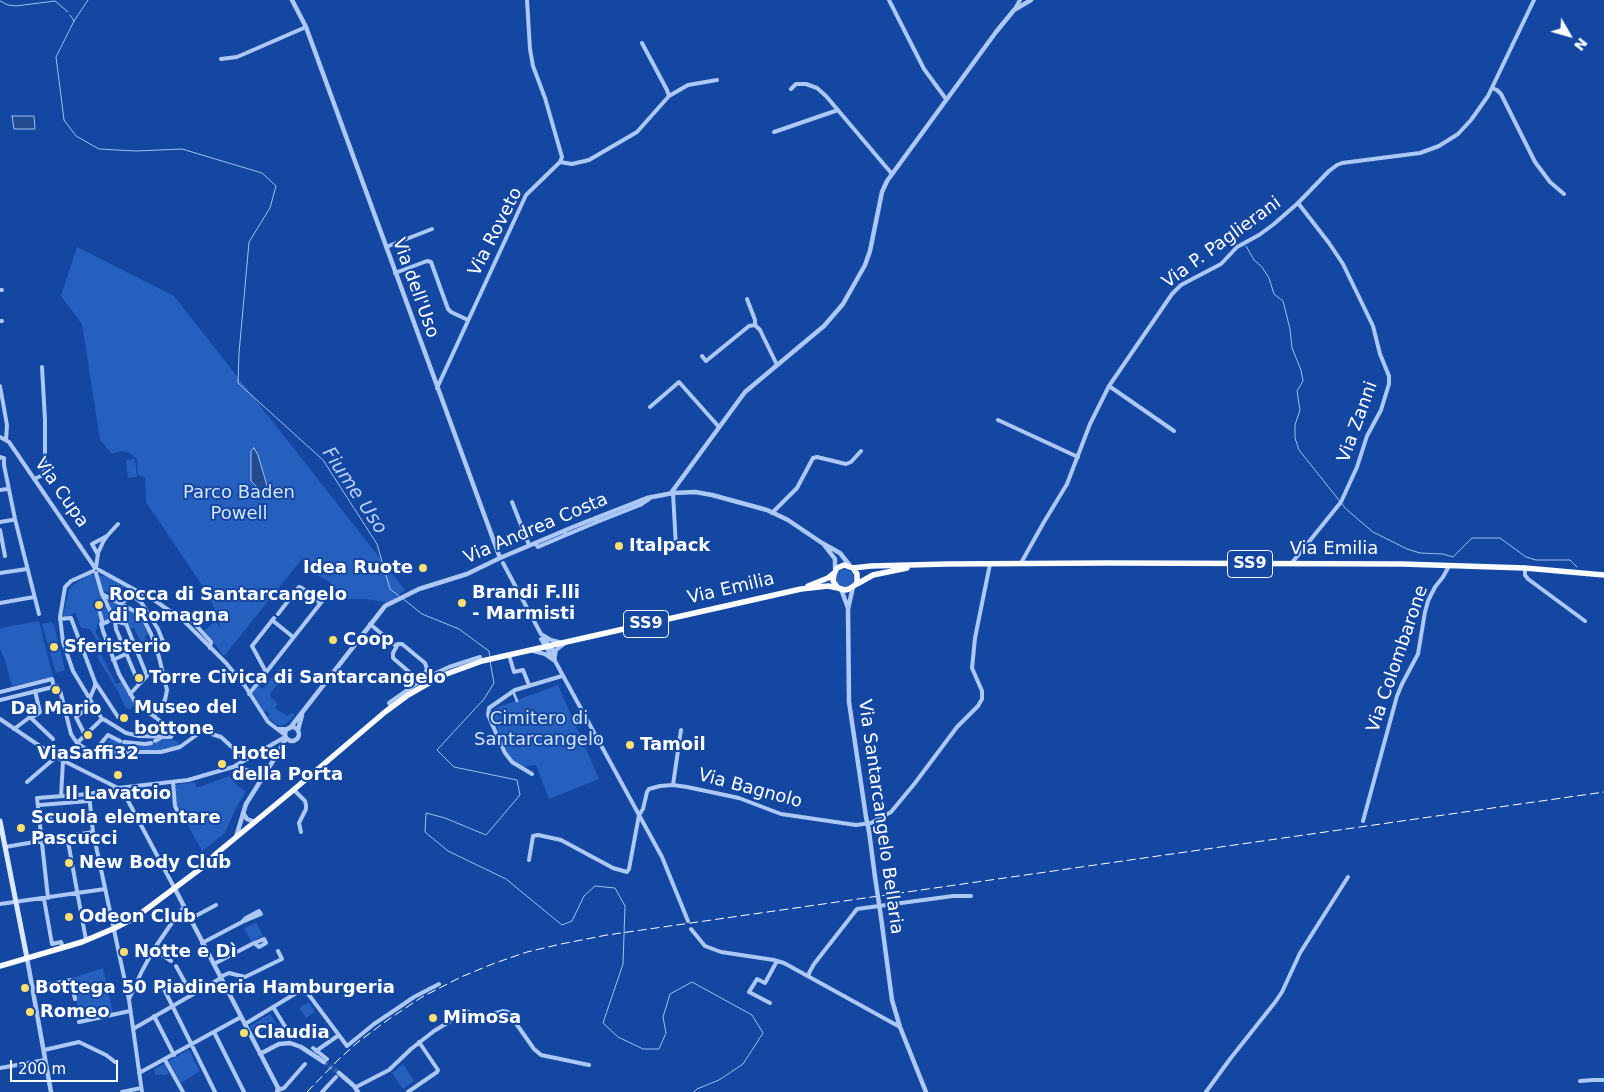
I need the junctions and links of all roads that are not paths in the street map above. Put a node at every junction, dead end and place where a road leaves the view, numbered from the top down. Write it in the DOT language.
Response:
graph roads {
  1 [pos="292,0"];
  2 [pos="527,0"];
  3 [pos="889,0"];
  4 [pos="1020,0"];
  5 [pos="1031,0"];
  6 [pos="1534,0"];
  7 [pos="1014,10"];
  8 [pos="306,27"];
  9 [pos="642,43"];
  10 [pos="221,59"];
  11 [pos="717,80"];
  12 [pos="1492,88"];
  13 [pos="791,89"];
  14 [pos="669,96"];
  15 [pos="946,99"];
  16 [pos="838,110"];
  17 [pos="774,132"];
  18 [pos="560,162"];
  19 [pos="892,174"];
  20 [pos="1564,194"];
  21 [pos="1298,203"];
  22 [pos="432,230"];
  23 [pos="386,247"];
  24 [pos="395,273"];
  25 [pos="747,299"];
  26 [pos="468,320"];
  27 [pos="755,325"];
  28 [pos="702,356"];
  29 [pos="777,365"];
  30 [pos="42,367"];
  31 [pos="0,386"];
  32 [pos="1110,386"];
  33 [pos="437,388"];
  34 [pos="650,407"];
  35 [pos="998,420"];
  36 [pos="719,427"];
  37 [pos="1174,431"];
  38 [pos="0,437"];
  39 [pos="6,440"];
  40 [pos="861,451"];
  41 [pos="1078,457"];
  42 [pos="2,458"];
  43 [pos="34,480"];
  44 [pos="7,489"];
  45 [pos="0,490"];
  46 [pos="672,493"];
  47 [pos="512,502"];
  48 [pos="772,513"];
  49 [pos="12,520"];
  50 [pos="0,522"];
  51 [pos="118,524"];
  52 [pos="0,530"];
  53 [pos="107,536"];
  54 [pos="822,543"];
  55 [pos="529,545"];
  56 [pos="676,548"];
  57 [pos="98,555"];
  58 [pos="6,556"];
  59 [pos="500,558"];
  60 [pos="503,563"];
  61 [pos="1021,563"];
  62 [pos="990,564"];
  63 [pos="1291,564"];
  64 [pos="923,565"];
  65 [pos="1449,566"];
  66 [pos="852,567"];
  67 [pos="1526,568"];
  68 [pos="27,569"];
  69 [pos="97,570"];
  70 [pos="834,572"];
  71 [pos="0,573"];
  72 [pos="1604,575"];
  73 [pos="854,586"];
  74 [pos="840,588"];
  75 [pos="802,589"];
  76 [pos="102,594"];
  77 [pos="327,595"];
  78 [pos="34,597"];
  79 [pos="0,603"];
  80 [pos="120,603"];
  81 [pos="320,603"];
  82 [pos="848,609"];
  83 [pos="184,612"];
  84 [pos="100,613"];
  85 [pos="39,614"];
  86 [pos="275,617"];
  87 [pos="114,619"];
  88 [pos="60,620"];
  89 [pos="1585,621"];
  90 [pos="102,624"];
  91 [pos="370,624"];
  92 [pos="128,628"];
  93 [pos="117,632"];
  94 [pos="542,636"];
  95 [pos="293,637"];
  96 [pos="565,643"];
  97 [pos="396,646"];
  98 [pos="547,647"];
  99 [pos="210,648"];
  100 [pos="166,649"];
  101 [pos="531,650"];
  102 [pos="126,654"];
  103 [pos="507,656"];
  104 [pos="480,657"];
  105 [pos="554,659"];
  106 [pos="113,660"];
  107 [pos="266,672"];
  108 [pos="560,676"];
  109 [pos="259,681"];
  110 [pos="95,682"];
  111 [pos="139,684"];
  112 [pos="529,685"];
  113 [pos="55,686"];
  114 [pos="245,686"];
  115 [pos="11,689"];
  116 [pos="35,691"];
  117 [pos="514,691"];
  118 [pos="0,692"];
  119 [pos="130,694"];
  120 [pos="249,694"];
  121 [pos="13,697"];
  122 [pos="0,700"];
  123 [pos="89,700"];
  124 [pos="517,701"];
  125 [pos="92,705"];
  126 [pos="136,705"];
  127 [pos="392,707"];
  128 [pos="144,710"];
  129 [pos="304,710"];
  130 [pos="118,716"];
  131 [pos="154,716"];
  132 [pos="586,717"];
  133 [pos="31,718"];
  134 [pos="0,719"];
  135 [pos="102,719"];
  136 [pos="574,722"];
  137 [pos="289,728"];
  138 [pos="14,729"];
  139 [pos="278,729"];
  140 [pos="298,730"];
  141 [pos="681,730"];
  142 [pos="85,735"];
  143 [pos="162,737"];
  144 [pos="285,737"];
  145 [pos="53,739"];
  146 [pos="291,742"];
  147 [pos="77,743"];
  148 [pos="94,752"];
  149 [pos="237,752"];
  150 [pos="278,753"];
  151 [pos="56,757"];
  152 [pos="245,759"];
  153 [pos="63,761"];
  154 [pos="235,766"];
  155 [pos="264,774"];
  156 [pos="532,774"];
  157 [pos="27,782"];
  158 [pos="173,782"];
  159 [pos="673,785"];
  160 [pos="118,788"];
  161 [pos="124,788"];
  162 [pos="294,790"];
  163 [pos="89,794"];
  164 [pos="61,796"];
  165 [pos="89,802"];
  166 [pos="40,805"];
  167 [pos="242,812"];
  168 [pos="639,815"];
  169 [pos="91,816"];
  170 [pos="180,816"];
  171 [pos="39,820"];
  172 [pos="0,821"];
  173 [pos="1363,821"];
  174 [pos="255,822"];
  175 [pos="93,832"];
  176 [pos="301,832"];
  177 [pos="67,836"];
  178 [pos="236,837"];
  179 [pos="41,841"];
  180 [pos="5,847"];
  181 [pos="529,860"];
  182 [pos="205,865"];
  183 [pos="1348,877"];
  184 [pos="105,889"];
  185 [pos="175,889"];
  186 [pos="78,893"];
  187 [pos="971,896"];
  188 [pos="46,898"];
  189 [pos="15,902"];
  190 [pos="0,904"];
  191 [pos="216,905"];
  192 [pos="184,907"];
  193 [pos="190,919"];
  194 [pos="688,921"];
  195 [pos="242,922"];
  196 [pos="114,928"];
  197 [pos="691,929"];
  198 [pos="86,940"];
  199 [pos="202,943"];
  200 [pos="254,944"];
  201 [pos="63,948"];
  202 [pos="154,949"];
  203 [pos="278,951"];
  204 [pos="27,958"];
  205 [pos="171,961"];
  206 [pos="778,961"];
  207 [pos="214,964"];
  208 [pos="0,966"];
  209 [pos="176,966"];
  210 [pos="809,976"];
  211 [pos="221,977"];
  212 [pos="439,984"];
  213 [pos="162,985"];
  214 [pos="32,988"];
  215 [pos="192,995"];
  216 [pos="75,999"];
  217 [pos="128,1000"];
  218 [pos="770,1003"];
  219 [pos="172,1006"];
  220 [pos="273,1006"];
  221 [pos="130,1011"];
  222 [pos="154,1016"];
  223 [pos="241,1016"];
  224 [pos="79,1022"];
  225 [pos="245,1024"];
  226 [pos="900,1027"];
  227 [pos="133,1029"];
  228 [pos="214,1032"];
  229 [pos="339,1035"];
  230 [pos="291,1036"];
  231 [pos="419,1042"];
  232 [pos="191,1045"];
  233 [pos="44,1050"];
  234 [pos="259,1052"];
  235 [pos="174,1055"];
  236 [pos="45,1060"];
  237 [pos="165,1060"];
  238 [pos="325,1060"];
  239 [pos="115,1062"];
  240 [pos="305,1064"];
  241 [pos="588,1065"];
  242 [pos="0,1068"];
  243 [pos="139,1074"];
  244 [pos="338,1075"];
  245 [pos="1604,1080"];
  246 [pos="1580,1081"];
  247 [pos="358,1086"];
  248 [pos="142,1090"];
  249 [pos="277,1091"];
  250 [pos="51,1092"];
  251 [pos="122,1092"];
  252 [pos="183,1092"];
  253 [pos="215,1092"];
  254 [pos="244,1092"];
  255 [pos="322,1092"];
  256 [pos="358,1092"];
  257 [pos="408,1092"];
  258 [pos="926,1092"];
  259 [pos="1206,1092"];
  1 -- 8 [label="street, Via dell'Uso"];
  2 -- 18 [label="street"];
  3 -- 15 [label="street"];
  4 -- 7 [label="street"];
  5 -- 7 [label="street"];
  6 -- 12 [label="street, Via P. Paglierani"];
  7 -- 15 [label="street"];
  8 -- 10 [label="street"];
  8 -- 23 [label="street, Via dell'Uso"];
  9 -- 14 [label="street"];
  11 -- 14 [label="street"];
  12 -- 20 [label="street"];
  12 -- 21 [label="street, Via P. Paglierani"];
  13 -- 16 [label="street"];
  14 -- 18 [label="street"];
  15 -- 19 [label="street"];
  16 -- 17 [label="street"];
  16 -- 19 [label="street"];
  18 -- 26 [label="street, Via Roveto"];
  19 -- 29 [label="street"];
  21 -- 32 [label="street, Via P. Paglierani"];
  21 -- 63 [label="street, Via Zanni"];
  22 -- 23 [label="street"];
  23 -- 24 [label="street, Via dell'Uso"];
  24 -- 26 [label="street"];
  24 -- 33 [label="street, Via dell'Uso"];
  25 -- 27 [label="street"];
  26 -- 33 [label="street, Via Roveto"];
  27 -- 28 [label="street"];
  27 -- 29 [label="street"];
  29 -- 36 [label="street"];
  30 -- 43 [label="street"];
  31 -- 39 [label="street"];
  32 -- 37 [label="street"];
  32 -- 41 [label="street, Via P. Paglierani"];
  33 -- 59 [label="street, Via dell'Uso"];
  34 -- 36 [label="street"];
  35 -- 41 [label="street"];
  36 -- 46 [label="street"];
  38 -- 39 [label="street, Via Cupa"];
  39 -- 43 [label="street, Via Cupa"];
  40 -- 48 [label="street"];
  41 -- 61 [label="street, Via P. Paglierani"];
  42 -- 68 [label="street"];
  43 -- 69 [label="street, Via Cupa"];
  44 -- 45 [label="street"];
  46 -- 48 [label="street, Via Andrea Costa"];
  46 -- 55 [label="street, Via Andrea Costa"];
  46 -- 56 [label="street"];
  47 -- 55 [label="street"];
  48 -- 54 [label="street, Via Andrea Costa"];
  49 -- 50 [label="street"];
  51 -- 53 [label="street"];
  52 -- 58 [label="street"];
  53 -- 57 [label="street"];
  53 -- 57 [label="street"];
  54 -- 66 [label="street, Via Andrea Costa"];
  54 -- 70 [label="street, Via Andrea Costa"];
  55 -- 59 [label="street, Via Andrea Costa"];
  57 -- 69 [label="street"];
  59 -- 91 [label="street, Via Andrea Costa"];
  60 -- 94 [label="street"];
  61 -- 62 [label="main road, Via Emilia / SS9"];
  61 -- 63 [label="main road, Via Emilia / SS9"];
  62 -- 64 [label="main road, Via Emilia / SS9"];
  62 -- 159 [label="street, Via Bagnolo"];
  63 -- 65 [label="main road, Via Emilia / SS9"];
  64 -- 66 [label="main road, Via Emilia / SS9"];
  64 -- 73 [label="main road, Via Emilia / SS9"];
  65 -- 67 [label="main road, Via Emilia / SS9"];
  65 -- 173 [label="street, Via Colombarone"];
  66 -- 70 [label="main road, Via Emilia"];
  66 -- 73 [label="main road"];
  67 -- 72 [label="main road, Via Emilia / SS9"];
  67 -- 89 [label="street"];
  68 -- 71 [label="street"];
  68 -- 78 [label="street"];
  69 -- 76 [label="street"];
  69 -- 88 [label="street"];
  69 -- 99 [label="street"];
  70 -- 74 [label="main road"];
  70 -- 75 [label="main road, Via Emilia / SS9"];
  73 -- 74 [label="main road, Via Emilia"];
  73 -- 82 [label="street, Via Santarcangelo Bellaria"];
  74 -- 75 [label="main road, Via Emilia / SS9"];
  74 -- 82 [label="street, Via Santarcangelo Bellaria"];
  75 -- 96 [label="main road, Via Emilia / SS9"];
  76 -- 80 [label="street"];
  76 -- 87 [label="street"];
  77 -- 81 [label="street"];
  78 -- 79 [label="street"];
  78 -- 85 [label="street"];
  80 -- 100 [label="street"];
  80 -- 131 [label="street"];
  81 -- 86 [label="street"];
  81 -- 95 [label="street"];
  82 -- 226 [label="street, Via Santarcangelo Bellaria, bridge"];
  83 -- 99 [label="street"];
  84 -- 90 [label="street"];
  86 -- 95 [label="street"];
  86 -- 107 [label="street"];
  87 -- 90 [label="street"];
  87 -- 92 [label="street"];
  87 -- 93 [label="street"];
  88 -- 110 [label="street"];
  88 -- 123 [label="street"];
  90 -- 106 [label="street"];
  91 -- 97 [label="street"];
  91 -- 129 [label="street, Via Andrea Costa"];
  92 -- 93 [label="street"];
  92 -- 111 [label="street"];
  93 -- 102 [label="street"];
  94 -- 96 [label="street"];
  94 -- 98 [label="street"];
  94 -- 101 [label="street"];
  95 -- 107 [label="street"];
  96 -- 98 [label="main road, Via Emilia / SS9"];
  96 -- 105 [label="street"];
  97 -- 97 [label="street"];
  98 -- 101 [label="main road, Via Emilia / SS9"];
  98 -- 105 [label="street"];
  99 -- 114 [label="street"];
  101 -- 103 [label="main road, Via Emilia / SS9"];
  101 -- 105 [label="street"];
  102 -- 106 [label="street"];
  102 -- 111 [label="street"];
  103 -- 112 [label="street"];
  103 -- 127 [label="main road, Via Emilia / SS9"];
  104 -- 127 [label="street"];
  105 -- 108 [label="street"];
  106 -- 119 [label="street"];
  107 -- 109 [label="street"];
  108 -- 112 [label="street"];
  108 -- 132 [label="street"];
  109 -- 114 [label="street"];
  109 -- 120 [label="street"];
  110 -- 123 [label="street"];
  110 -- 130 [label="street"];
  111 -- 119 [label="street"];
  112 -- 117 [label="street"];
  113 -- 115 [label="street"];
  113 -- 116 [label="street"];
  113 -- 147 [label="street"];
  114 -- 120 [label="street"];
  115 -- 118 [label="street"];
  115 -- 121 [label="street"];
  116 -- 121 [label="street"];
  116 -- 133 [label="street"];
  117 -- 124 [label="street"];
  117 -- 156 [label="street"];
  119 -- 126 [label="street"];
  120 -- 139 [label="street"];
  121 -- 122 [label="street"];
  123 -- 125 [label="street"];
  125 -- 135 [label="street"];
  125 -- 142 [label="street"];
  127 -- 162 [label="main road, Via Emilia / SS9"];
  128 -- 131 [label="street"];
  129 -- 137 [label="street, Via Andrea Costa"];
  129 -- 140 [label="street, Via Andrea Costa"];
  131 -- 143 [label="street"];
  132 -- 136 [label="street"];
  132 -- 168 [label="street"];
  133 -- 138 [label="street"];
  133 -- 145 [label="street"];
  134 -- 138 [label="street"];
  135 -- 142 [label="street"];
  135 -- 143 [label="street"];
  137 -- 139 [label="street"];
  137 -- 140 [label="street"];
  137 -- 144 [label="street"];
  138 -- 151 [label="street"];
  139 -- 144 [label="street"];
  140 -- 146 [label="street"];
  141 -- 159 [label="street, Via Bagnolo"];
  142 -- 147 [label="street"];
  143 -- 148 [label="street"];
  144 -- 146 [label="street"];
  144 -- 150 [label="street"];
  144 -- 152 [label="street"];
  146 -- 150 [label="street"];
  147 -- 148 [label="street"];
  148 -- 149 [label="street"];
  149 -- 152 [label="street"];
  149 -- 154 [label="street"];
  150 -- 155 [label="street"];
  151 -- 153 [label="street"];
  151 -- 157 [label="street"];
  152 -- 154 [label="street"];
  153 -- 160 [label="street"];
  153 -- 164 [label="street"];
  154 -- 155 [label="street"];
  154 -- 158 [label="street"];
  155 -- 167 [label="street"];
  158 -- 161 [label="street"];
  158 -- 170 [label="street"];
  159 -- 168 [label="street, Via Bagnolo"];
  160 -- 161 [label="street"];
  160 -- 163 [label="street"];
  161 -- 185 [label="street"];
  162 -- 174 [label="main road, Via Emilia / SS9"];
  162 -- 176 [label="street"];
  163 -- 164 [label="street"];
  163 -- 165 [label="street"];
  164 -- 171 [label="street"];
  165 -- 166 [label="street"];
  165 -- 169 [label="street"];
  167 -- 174 [label="street"];
  167 -- 178 [label="street"];
  168 -- 181 [label="street"];
  168 -- 194 [label="street"];
  169 -- 171 [label="street"];
  169 -- 175 [label="street"];
  171 -- 179 [label="street"];
  172 -- 180 [label="main road"];
  174 -- 178 [label="main road, Via Emilia"];
  175 -- 177 [label="street"];
  175 -- 184 [label="street"];
  177 -- 179 [label="street"];
  177 -- 186 [label="street"];
  178 -- 182 [label="main road"];
  178 -- 182 [label="main road"];
  179 -- 180 [label="street"];
  179 -- 188 [label="street"];
  180 -- 189 [label="main road"];
  182 -- 185 [label="main road"];
  183 -- 259 [label="street"];
  184 -- 186 [label="street"];
  184 -- 196 [label="street"];
  185 -- 192 [label="street"];
  185 -- 196 [label="main road"];
  186 -- 188 [label="street"];
  186 -- 198 [label="street"];
  187 -- 210 [label="street"];
  188 -- 189 [label="street"];
  188 -- 201 [label="street"];
  189 -- 190 [label="street"];
  189 -- 204 [label="main road"];
  191 -- 193 [label="street"];
  192 -- 193 [label="street"];
  192 -- 202 [label="street"];
  193 -- 199 [label="street"];
  195 -- 199 [label="street"];
  196 -- 198 [label="main road"];
  196 -- 217 [label="street"];
  197 -- 206 [label="street"];
  198 -- 201 [label="main road"];
  199 -- 207 [label="street"];
  200 -- 207 [label="street"];
  201 -- 204 [label="main road"];
  202 -- 205 [label="street"];
  202 -- 217 [label="street"];
  203 -- 211 [label="street"];
  204 -- 208 [label="main road"];
  204 -- 214 [label="street"];
  206 -- 210 [label="street"];
  206 -- 218 [label="street"];
  207 -- 211 [label="street"];
  209 -- 215 [label="street"];
  210 -- 226 [label="street"];
  211 -- 215 [label="street"];
  211 -- 223 [label="street"];
  212 -- 229 [label="street"];
  213 -- 219 [label="street"];
  214 -- 216 [label="street"];
  214 -- 233 [label="street"];
  215 -- 219 [label="street"];
  217 -- 221 [label="street"];
  219 -- 222 [label="street"];
  219 -- 232 [label="street"];
  220 -- 225 [label="street"];
  220 -- 229 [label="street"];
  220 -- 230 [label="street"];
  221 -- 224 [label="street"];
  221 -- 227 [label="street"];
  222 -- 227 [label="street"];
  222 -- 235 [label="street"];
  223 -- 225 [label="street"];
  223 -- 228 [label="street"];
  225 -- 234 [label="street"];
  226 -- 258 [label="street, Via Santarcangelo Bellaria"];
  227 -- 243 [label="street"];
  228 -- 232 [label="street"];
  228 -- 254 [label="street"];
  229 -- 238 [label="street"];
  231 -- 241 [label="street"];
  231 -- 247 [label="street"];
  231 -- 257 [label="street"];
  232 -- 235 [label="street"];
  232 -- 253 [label="street"];
  233 -- 236 [label="street"];
  233 -- 239 [label="street"];
  234 -- 238 [label="street"];
  234 -- 249 [label="street"];
  235 -- 237 [label="street"];
  236 -- 242 [label="street"];
  236 -- 250 [label="street"];
  237 -- 243 [label="street"];
  237 -- 252 [label="street"];
  240 -- 249 [label="street"];
  243 -- 248 [label="street"];
  244 -- 255 [label="street"];
  244 -- 256 [label="street"];
  245 -- 246 [label="street"];
  248 -- 251 [label="street"];
}
